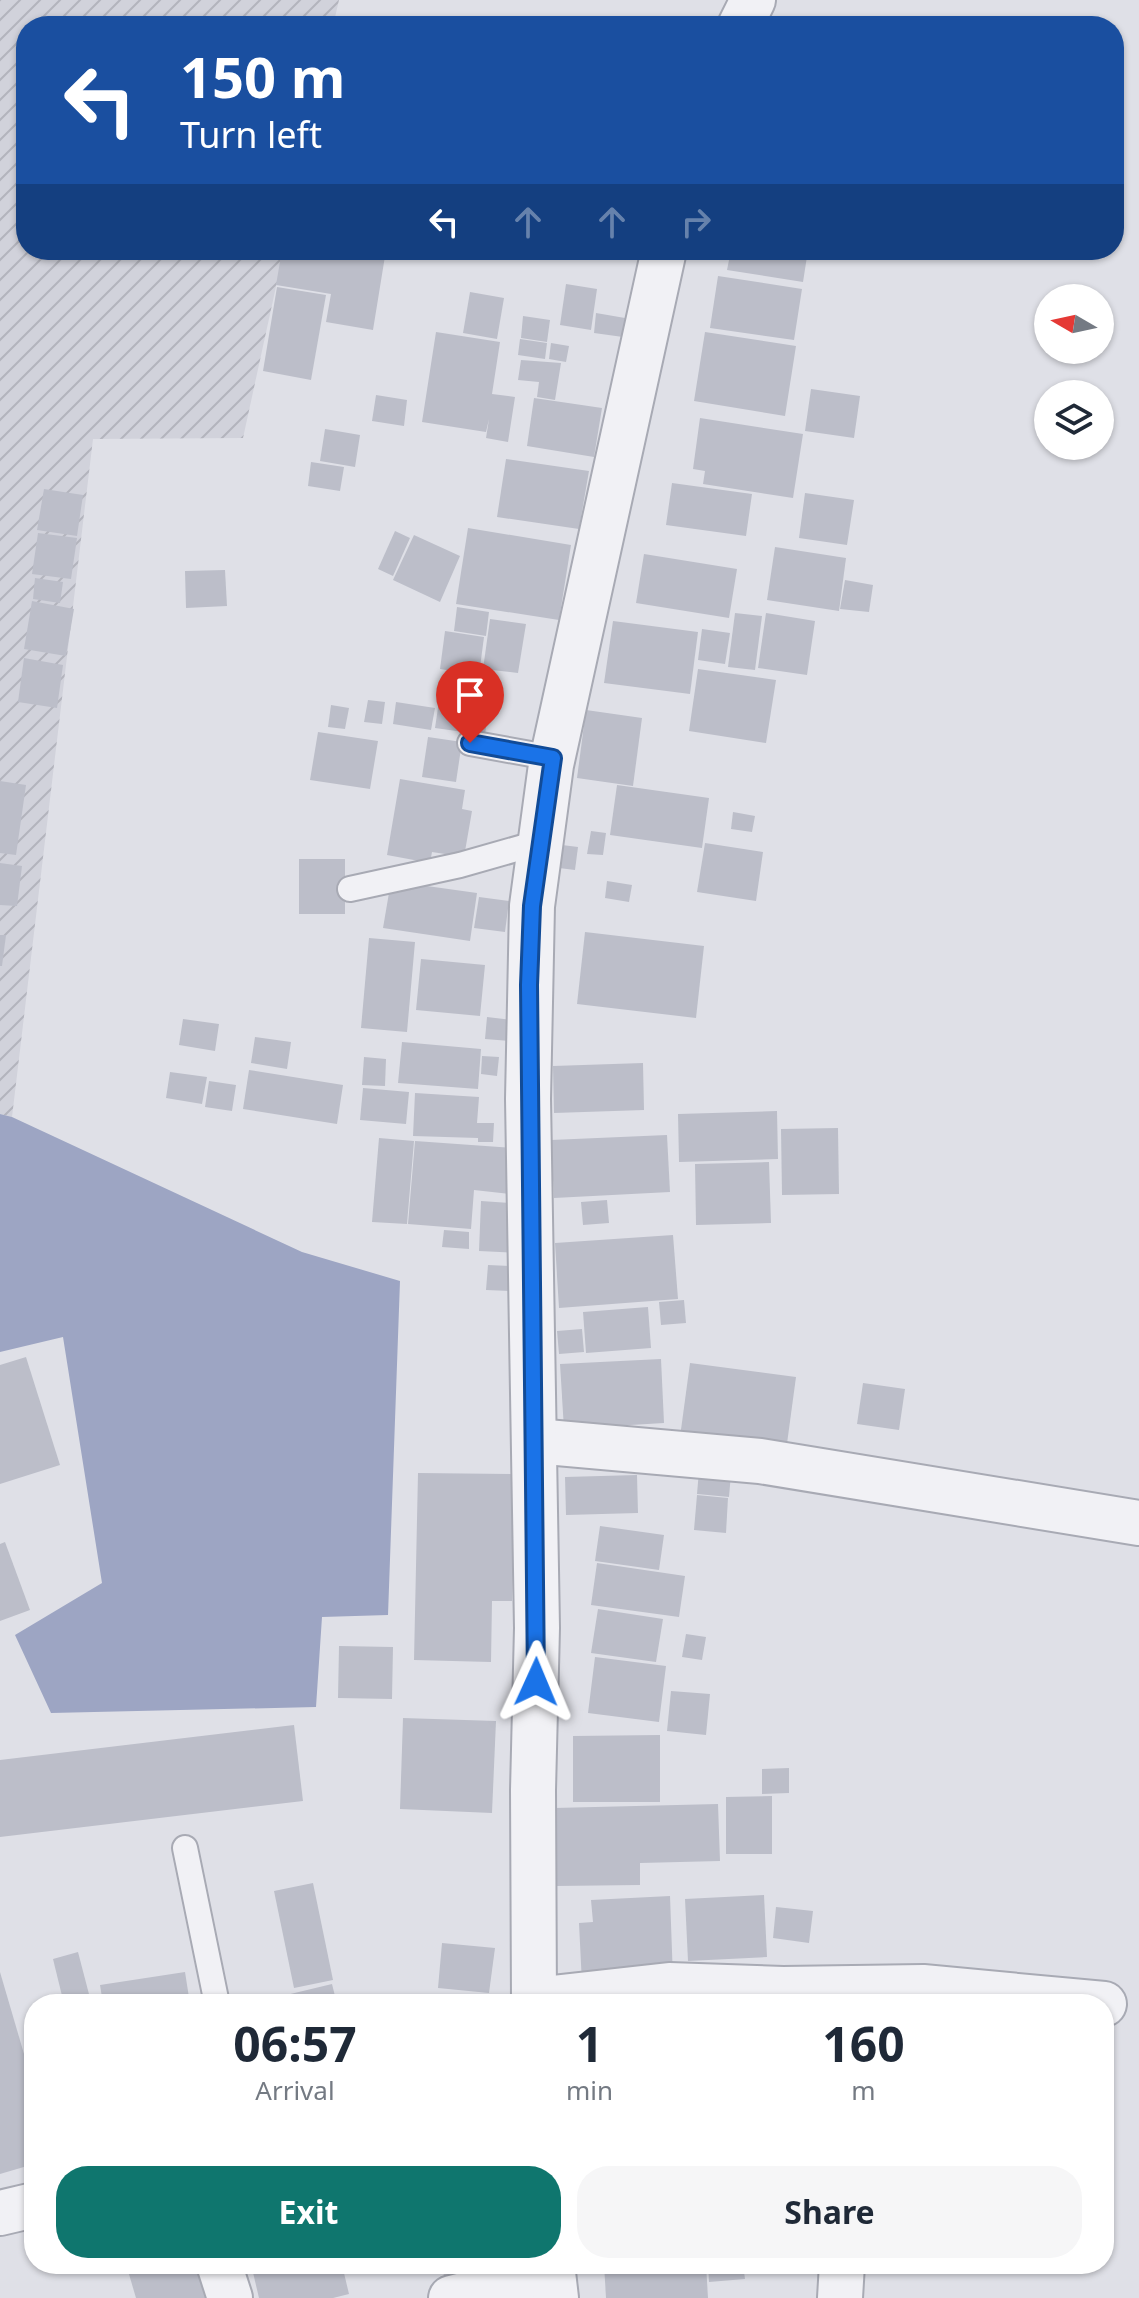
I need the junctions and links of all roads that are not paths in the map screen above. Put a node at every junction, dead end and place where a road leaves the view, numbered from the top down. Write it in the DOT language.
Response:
graph roads {
  1 [pos="662,260"];
  2 [pos="470,743"];
  3 [pos="553,758"];
  4 [pos="541,842"];
  5 [pos="350,889"];
  6 [pos="535,1441"];
  7 [pos="1139,1523"];
  8 [pos="185,1848"];
  9 [pos="215,1994"];
  10 [pos="534,1994"];
  11 [pos="598,1994"];
  12 [pos="847,1994"];
  13 [pos="868,1994"];
  14 [pos="998,1994"];
  15 [pos="1114,2005"];
  16 [pos="1139,2007"];
  17 [pos="24,2207"];
  18 [pos="0,2213"];
  19 [pos="222,2274"];
  20 [pos="841,2274"];
  21 [pos="553,2278"];
  22 [pos="230,2298"];
  23 [pos="451,2298"];
  24 [pos="840,2298"];
  1 -- 3 [label="street"];
  2 -- 3 [label="lane"];
  3 -- 4 [label="street"];
  4 -- 5 [label="lane"];
  4 -- 6 [label="street"];
  6 -- 7 [label="street"];
  6 -- 10 [label="street"];
  8 -- 9 [label="lane"];
  11 -- 12 [label="street"];
  13 -- 14 [label="street"];
  15 -- 16 [label="street"];
  17 -- 18 [label="street"];
  19 -- 22 [label="street"];
  20 -- 24 [label="street"];
  21 -- 23 [label="street"];
}
